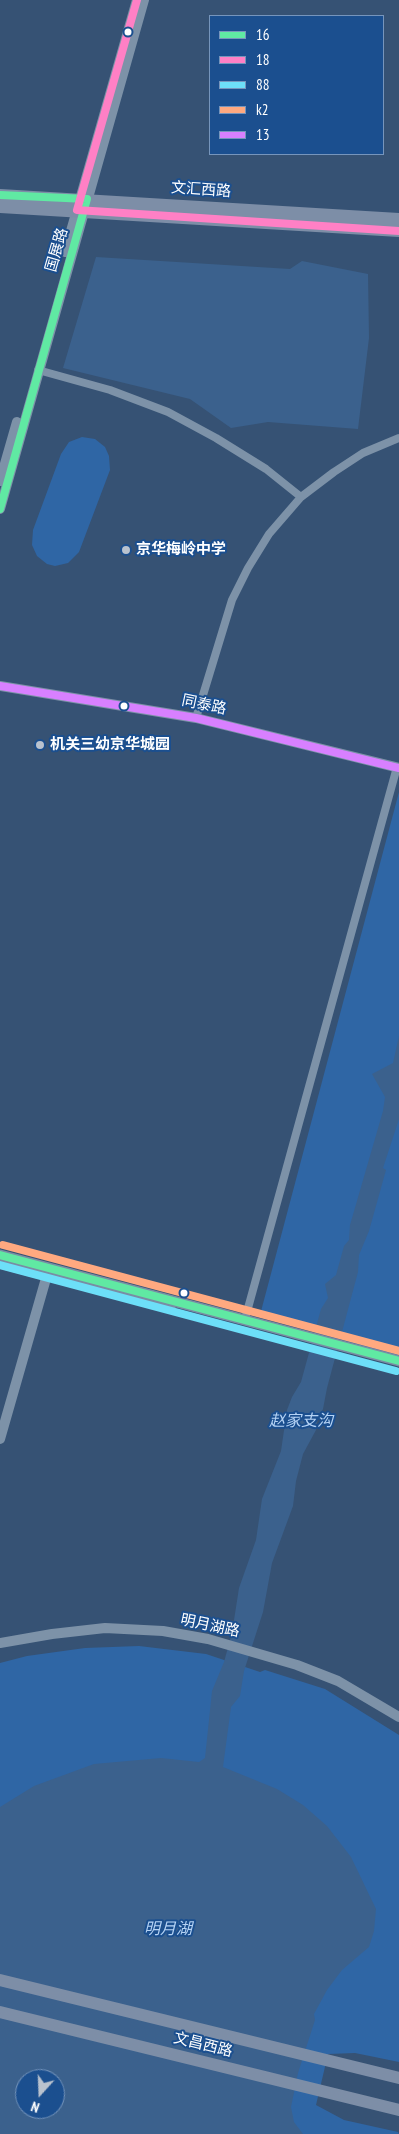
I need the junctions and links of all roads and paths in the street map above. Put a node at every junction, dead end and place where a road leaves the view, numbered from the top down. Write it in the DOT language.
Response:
graph roads {
  1 [pos="137,0"];
  2 [pos="144,0"];
  3 [pos="0,195"];
  4 [pos="82,205"];
  5 [pos="0,206"];
  6 [pos="399,219"];
  7 [pos="399,231"];
  8 [pos="38,370"];
  9 [pos="399,438"];
  10 [pos="0,481"];
  11 [pos="301,497"];
  12 [pos="0,509"];
  13 [pos="0,686"];
  14 [pos="196,718"];
  15 [pos="398,768"];
  16 [pos="0,1255"];
  17 [pos="0,1264"];
  18 [pos="48,1272"];
  19 [pos="245,1319"];
  20 [pos="300,1338"];
  21 [pos="356,1353"];
  22 [pos="399,1361"];
  23 [pos="399,1368"];
  24 [pos="0,1440"];
  25 [pos="0,1643"];
  26 [pos="399,1716"];
  27 [pos="0,1980"];
  28 [pos="0,2012"];
  29 [pos="399,2078"];
  30 [pos="399,2110"];
  1 -- 4 [label="street, 国展路"];
  2 -- 4 [label="street, 国展路"];
  3 -- 4 [label="main road, 文汇西路"];
  4 -- 5 [label="main road, 文汇西路"];
  4 -- 6 [label="main road, 文汇西路"];
  4 -- 7 [label="main road, 文汇西路"];
  4 -- 8 [label="street, 国展路"];
  4 -- 10 [label="street, 国展路"];
  8 -- 11 [label="street"];
  8 -- 12 [label="street, 国展路"];
  9 -- 11 [label="street"];
  11 -- 14 [label="street"];
  13 -- 14 [label="street, 同泰路"];
  14 -- 15 [label="street, 同泰路"];
  15 -- 19 [label="street"];
  16 -- 18 [label="main road"];
  17 -- 18 [label="main road"];
  18 -- 19 [label="main road"];
  18 -- 20 [label="main road"];
  18 -- 24 [label="street"];
  19 -- 20 [label="main road"];
  20 -- 21 [label="main road"];
  21 -- 22 [label="main road"];
  21 -- 23 [label="main road"];
  25 -- 26 [label="street, 明月湖路"];
  27 -- 29 [label="main road, 文昌西路"];
  28 -- 30 [label="main road, 文昌西路"];
}
